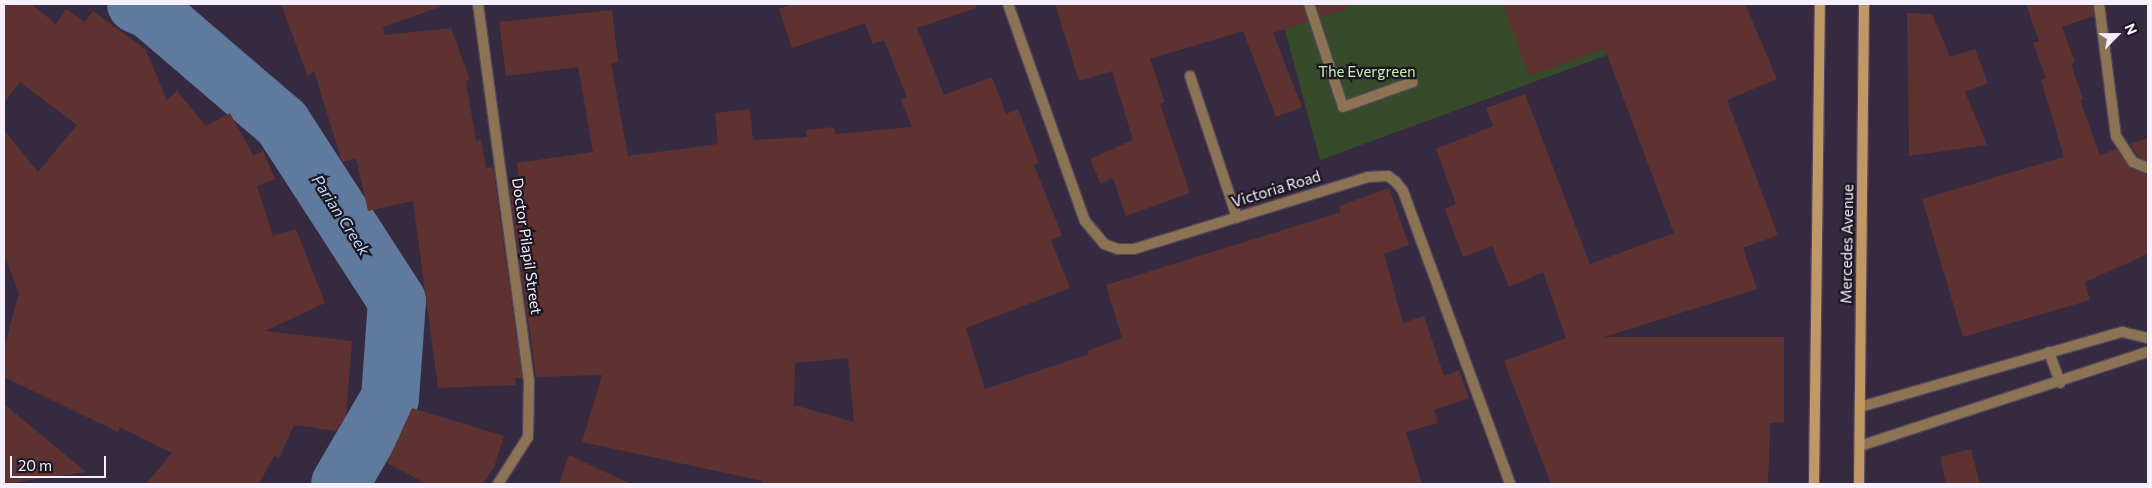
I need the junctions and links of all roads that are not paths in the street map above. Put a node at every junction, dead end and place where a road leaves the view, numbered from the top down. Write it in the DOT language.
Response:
graph roads {
  1 [pos="478,4"];
  2 [pos="1008,4"];
  3 [pos="1309,4"];
  4 [pos="1820,4"];
  5 [pos="1864,4"];
  6 [pos="2099,4"];
  7 [pos="1190,76"];
  8 [pos="1413,82"];
  9 [pos="2148,168"];
  10 [pos="1237,217"];
  11 [pos="2148,338"];
  12 [pos="2049,352"];
  13 [pos="2148,352"];
  14 [pos="2060,383"];
  15 [pos="1860,407"];
  16 [pos="1860,446"];
  17 [pos="498,484"];
  18 [pos="1510,484"];
  19 [pos="1814,484"];
  20 [pos="1859,484"];
  1 -- 17 [label="street, Doctor Pilapil Street"];
  2 -- 10 [label="street, Victoria Road"];
  3 -- 8 [label="street"];
  4 -- 19 [label="main road, Mercedes Avenue"];
  5 -- 15 [label="main road, Mercedes Avenue"];
  6 -- 9 [label="street"];
  7 -- 10 [label="street"];
  10 -- 18 [label="street, Victoria Road"];
  11 -- 12 [label="street"];
  12 -- 14 [label="street"];
  12 -- 15 [label="street"];
  13 -- 14 [label="street"];
  14 -- 16 [label="street"];
  15 -- 16 [label="main road, Mercedes Avenue"];
  16 -- 20 [label="main road, Mercedes Avenue"];
}
